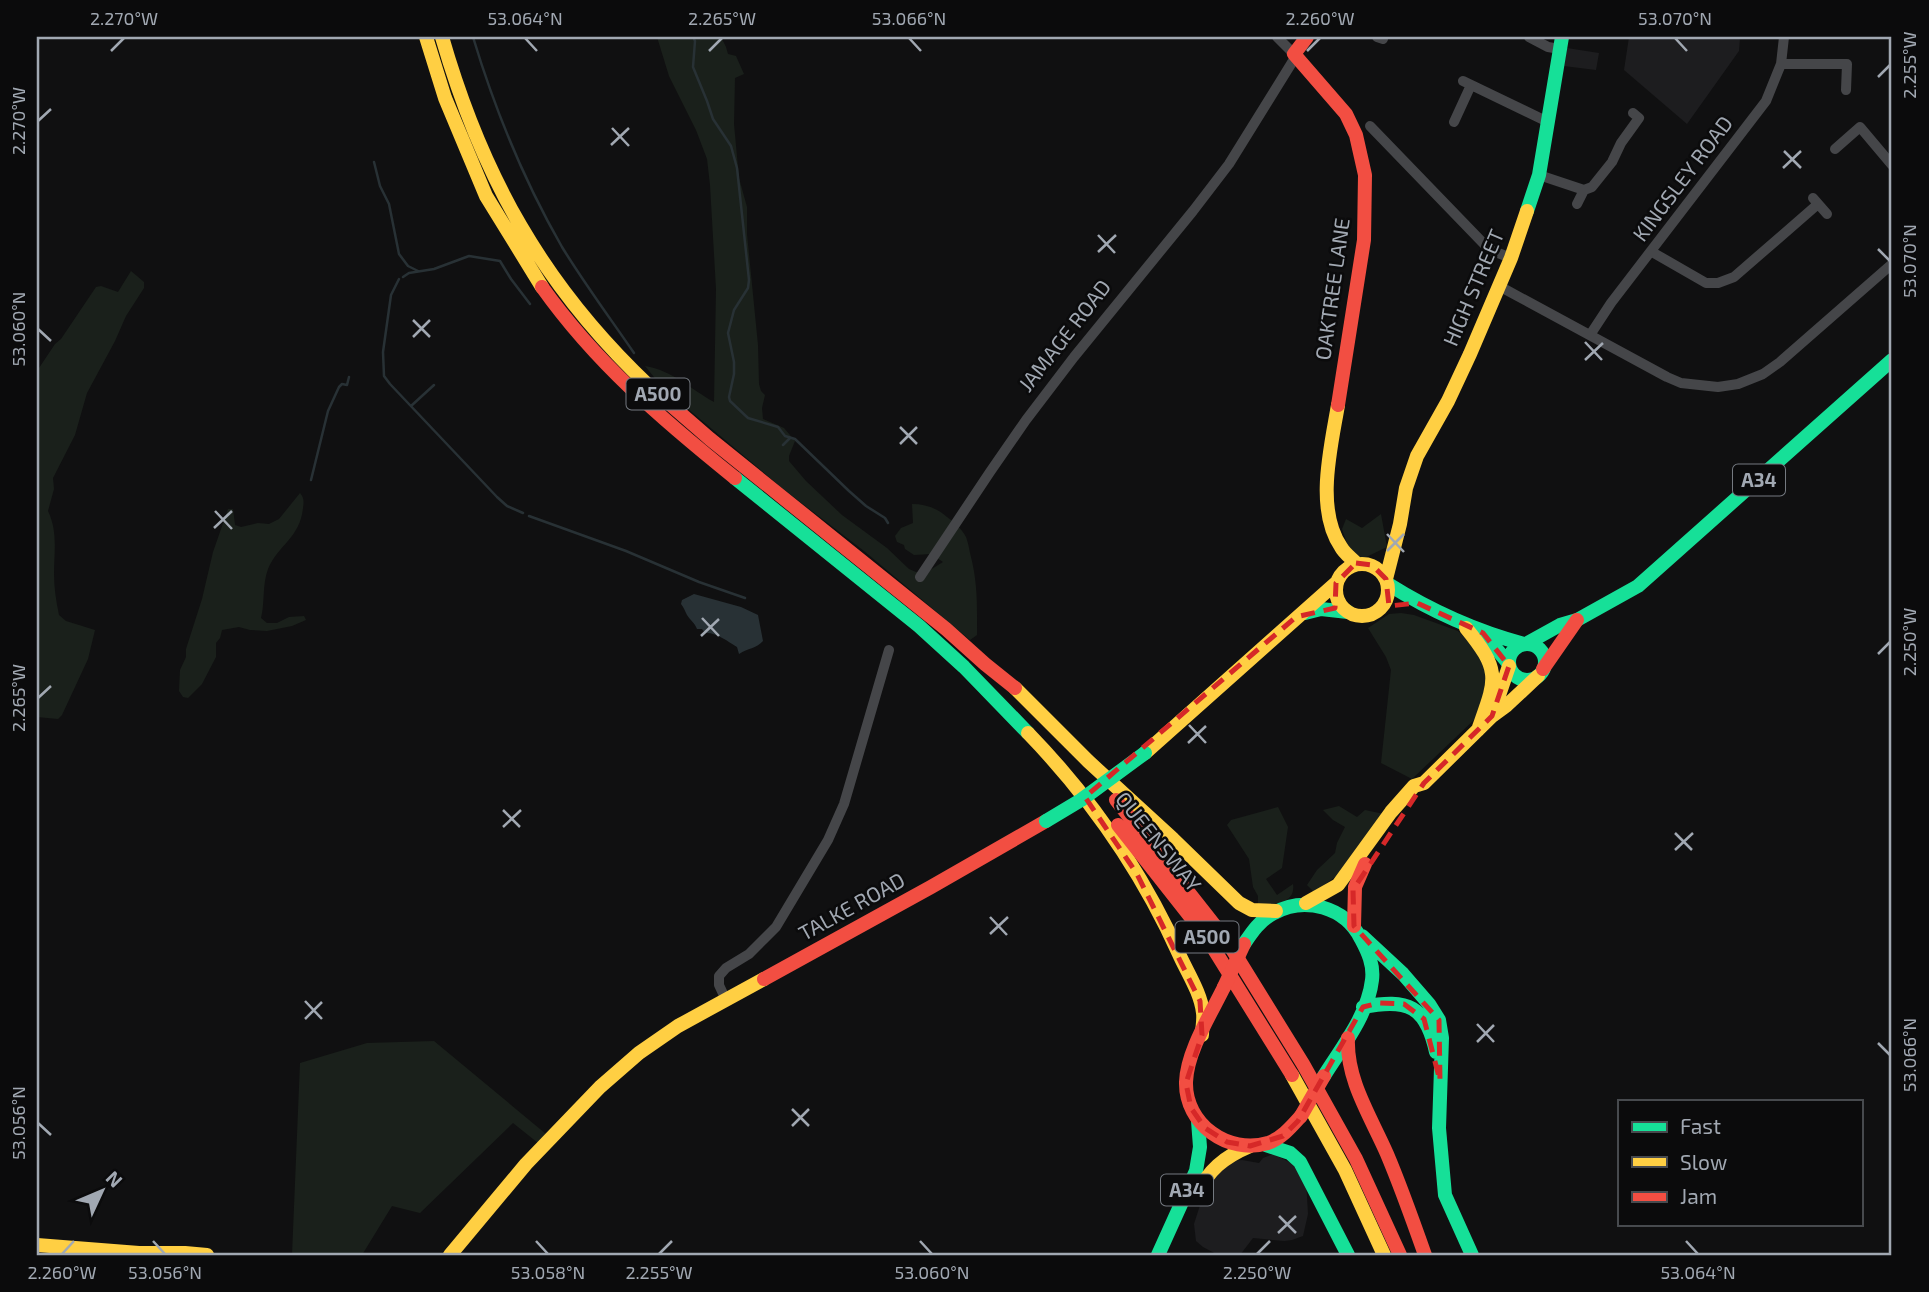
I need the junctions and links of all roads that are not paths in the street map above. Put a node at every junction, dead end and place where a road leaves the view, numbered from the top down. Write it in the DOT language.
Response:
graph roads {
  1 [pos="426,37"];
  2 [pos="442,37"];
  3 [pos="1277,37"];
  4 [pos="1307,37"];
  5 [pos="1529,37"];
  6 [pos="1784,37"];
  7 [pos="1561,43"];
  8 [pos="1295,55"];
  9 [pos="1781,64"];
  10 [pos="1846,90"];
  11 [pos="1633,113"];
  12 [pos="1454,122"];
  13 [pos="1548,122"];
  14 [pos="1370,126"];
  15 [pos="1835,149"];
  16 [pos="1892,164"];
  17 [pos="1539,175"];
  18 [pos="1584,190"];
  19 [pos="1577,204"];
  20 [pos="1827,214"];
  21 [pos="1652,252"];
  22 [pos="1511,258"];
  23 [pos="1892,264"];
  24 [pos="1499,286"];
  25 [pos="1590,335"];
  26 [pos="1892,360"];
  27 [pos="1394,544"];
  28 [pos="1341,548"];
  29 [pos="1360,563"];
  30 [pos="920,577"];
  31 [pos="1339,578"];
  32 [pos="1387,581"];
  33 [pos="1417,603"];
  34 [pos="1381,608"];
  35 [pos="1348,612"];
  36 [pos="1296,617"];
  37 [pos="1577,620"];
  38 [pos="1461,623"];
  39 [pos="1483,633"];
  40 [pos="1525,644"];
  41 [pos="889,650"];
  42 [pos="985,664"];
  43 [pos="1509,665"];
  44 [pos="964,667"];
  45 [pos="1540,673"];
  46 [pos="1492,716"];
  47 [pos="1477,731"];
  48 [pos="1424,783"];
  49 [pos="1306,903"];
  50 [pos="1276,911"];
  51 [pos="1356,929"];
  52 [pos="726,1000"];
  53 [pos="1363,1007"];
  54 [pos="1202,1035"];
  55 [pos="1348,1035"];
  56 [pos="1440,1081"];
  57 [pos="1198,1121"];
  58 [pos="1266,1145"];
  59 [pos="1250,1146"];
  60 [pos="37,1245"];
  61 [pos="454,1254"];
  62 [pos="207,1255"];
  63 [pos="1158,1255"];
  64 [pos="1170,1255"];
  65 [pos="1348,1255"];
  66 [pos="1384,1255"];
  67 [pos="1401,1255"];
  68 [pos="1425,1255"];
  69 [pos="1472,1255"];
  1 -- 44 [label="main road, A500"];
  2 -- 42 [label="main road, A500"];
  3 -- 8 [label="street"];
  4 -- 8 [label="main road, JAMAGE ROAD"];
  5 -- 7 [label="street"];
  6 -- 9 [label="street, KINGSLEY ROAD"];
  7 -- 13 [label="main road, HIGH STREET"];
  8 -- 28 [label="main road, OAKTREE LANE"];
  8 -- 30 [label="street, JAMAGE ROAD"];
  9 -- 10 [label="street"];
  9 -- 21 [label="street, KINGSLEY ROAD"];
  11 -- 18 [label="street"];
  12 -- 13 [label="street"];
  13 -- 17 [label="main road, HIGH STREET"];
  14 -- 22 [label="street"];
  15 -- 16 [label="street"];
  17 -- 18 [label="street"];
  17 -- 22 [label="main road, HIGH STREET"];
  18 -- 19 [label="street"];
  20 -- 21 [label="street"];
  21 -- 25 [label="street, KINGSLEY ROAD"];
  22 -- 24 [label="main road, HIGH STREET"];
  23 -- 25 [label="street"];
  24 -- 25 [label="street"];
  24 -- 27 [label="main road, HIGH STREET"];
  26 -- 37 [label="main road, A34"];
  27 -- 29 [label="main road"];
  27 -- 32 [label="main road, HIGH STREET"];
  28 -- 29 [label="main road, OAKTREE LANE"];
  28 -- 31 [label="main road, OAKTREE LANE"];
  29 -- 31 [label="main road"];
  29 -- 32 [label="main road"];
  31 -- 35 [label="main road"];
  31 -- 36 [label="main road, TALKE ROAD"];
  32 -- 33 [label="main road"];
  32 -- 34 [label="main road"];
  33 -- 34 [label="main road"];
  33 -- 38 [label="main road"];
  34 -- 35 [label="main road"];
  35 -- 36 [label="main road, TALKE ROAD"];
  36 -- 52 [label="main road, TALKE ROAD, bridge"];
  37 -- 40 [label="main road, A34"];
  37 -- 45 [label="main road, A34"];
  38 -- 39 [label="main road"];
  38 -- 47 [label="main road"];
  39 -- 40 [label="main road"];
  39 -- 43 [label="main road"];
  40 -- 43 [label="main road"];
  40 -- 45 [label="main road"];
  41 -- 52 [label="street"];
  42 -- 50 [label="main road"];
  42 -- 67 [label="main road, QUEENSWAY / A500"];
  43 -- 45 [label="main road"];
  43 -- 46 [label="main road, A34"];
  44 -- 54 [label="main road"];
  44 -- 66 [label="main road, QUEENSWAY / A500"];
  45 -- 46 [label="main road, A34"];
  46 -- 47 [label="main road, A34"];
  47 -- 48 [label="main road, A34"];
  48 -- 49 [label="main road, A34"];
  48 -- 51 [label="main road, A34"];
  49 -- 50 [label="main road"];
  49 -- 51 [label="main road"];
  50 -- 54 [label="main road, bridge"];
  51 -- 53 [label="main road"];
  51 -- 56 [label="main road"];
  52 -- 61 [label="main road, TALKE ROAD"];
  53 -- 55 [label="main road"];
  53 -- 56 [label="main road"];
  54 -- 57 [label="main road"];
  55 -- 58 [label="main road, bridge"];
  55 -- 68 [label="main road"];
  56 -- 69 [label="main road"];
  57 -- 59 [label="main road"];
  57 -- 63 [label="main road, A34"];
  58 -- 59 [label="main road"];
  58 -- 65 [label="main road"];
  59 -- 64 [label="main road, A34"];
  60 -- 62 [label="main road"];
}
